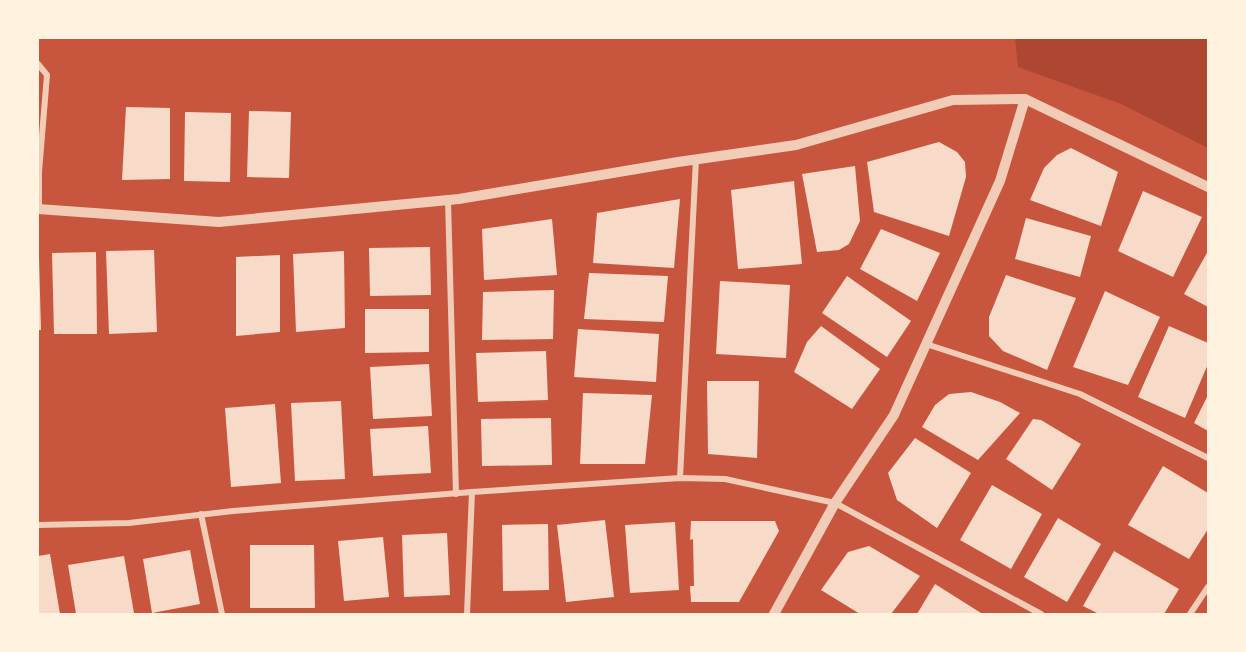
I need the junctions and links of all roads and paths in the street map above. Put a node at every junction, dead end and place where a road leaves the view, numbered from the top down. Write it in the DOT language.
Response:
graph roads {
  1 [pos="38,63"];
  2 [pos="1025,99"];
  3 [pos="696,159"];
  4 [pos="1209,187"];
  5 [pos="448,200"];
  6 [pos="38,209"];
  7 [pos="926,344"];
  8 [pos="1209,458"];
  9 [pos="680,478"];
  10 [pos="472,492"];
  11 [pos="456,494"];
  12 [pos="835,503"];
  13 [pos="201,514"];
  14 [pos="38,525"];
  15 [pos="1209,587"];
  16 [pos="222,615"];
  17 [pos="467,615"];
  18 [pos="774,615"];
  19 [pos="1041,615"];
  20 [pos="1190,615"];
  1 -- 6 [label="street"];
  2 -- 3 [label="street"];
  2 -- 4 [label="street"];
  2 -- 7 [label="street"];
  3 -- 5 [label="street"];
  3 -- 9 [label="street"];
  5 -- 6 [label="street"];
  5 -- 11 [label="street"];
  7 -- 8 [label="street"];
  7 -- 12 [label="street"];
  9 -- 10 [label="street"];
  9 -- 12 [label="street"];
  10 -- 11 [label="street"];
  10 -- 17 [label="street"];
  11 -- 13 [label="street"];
  12 -- 18 [label="street"];
  12 -- 19 [label="street"];
  13 -- 14 [label="street"];
  13 -- 16 [label="street"];
  15 -- 20 [label="street"];
}
